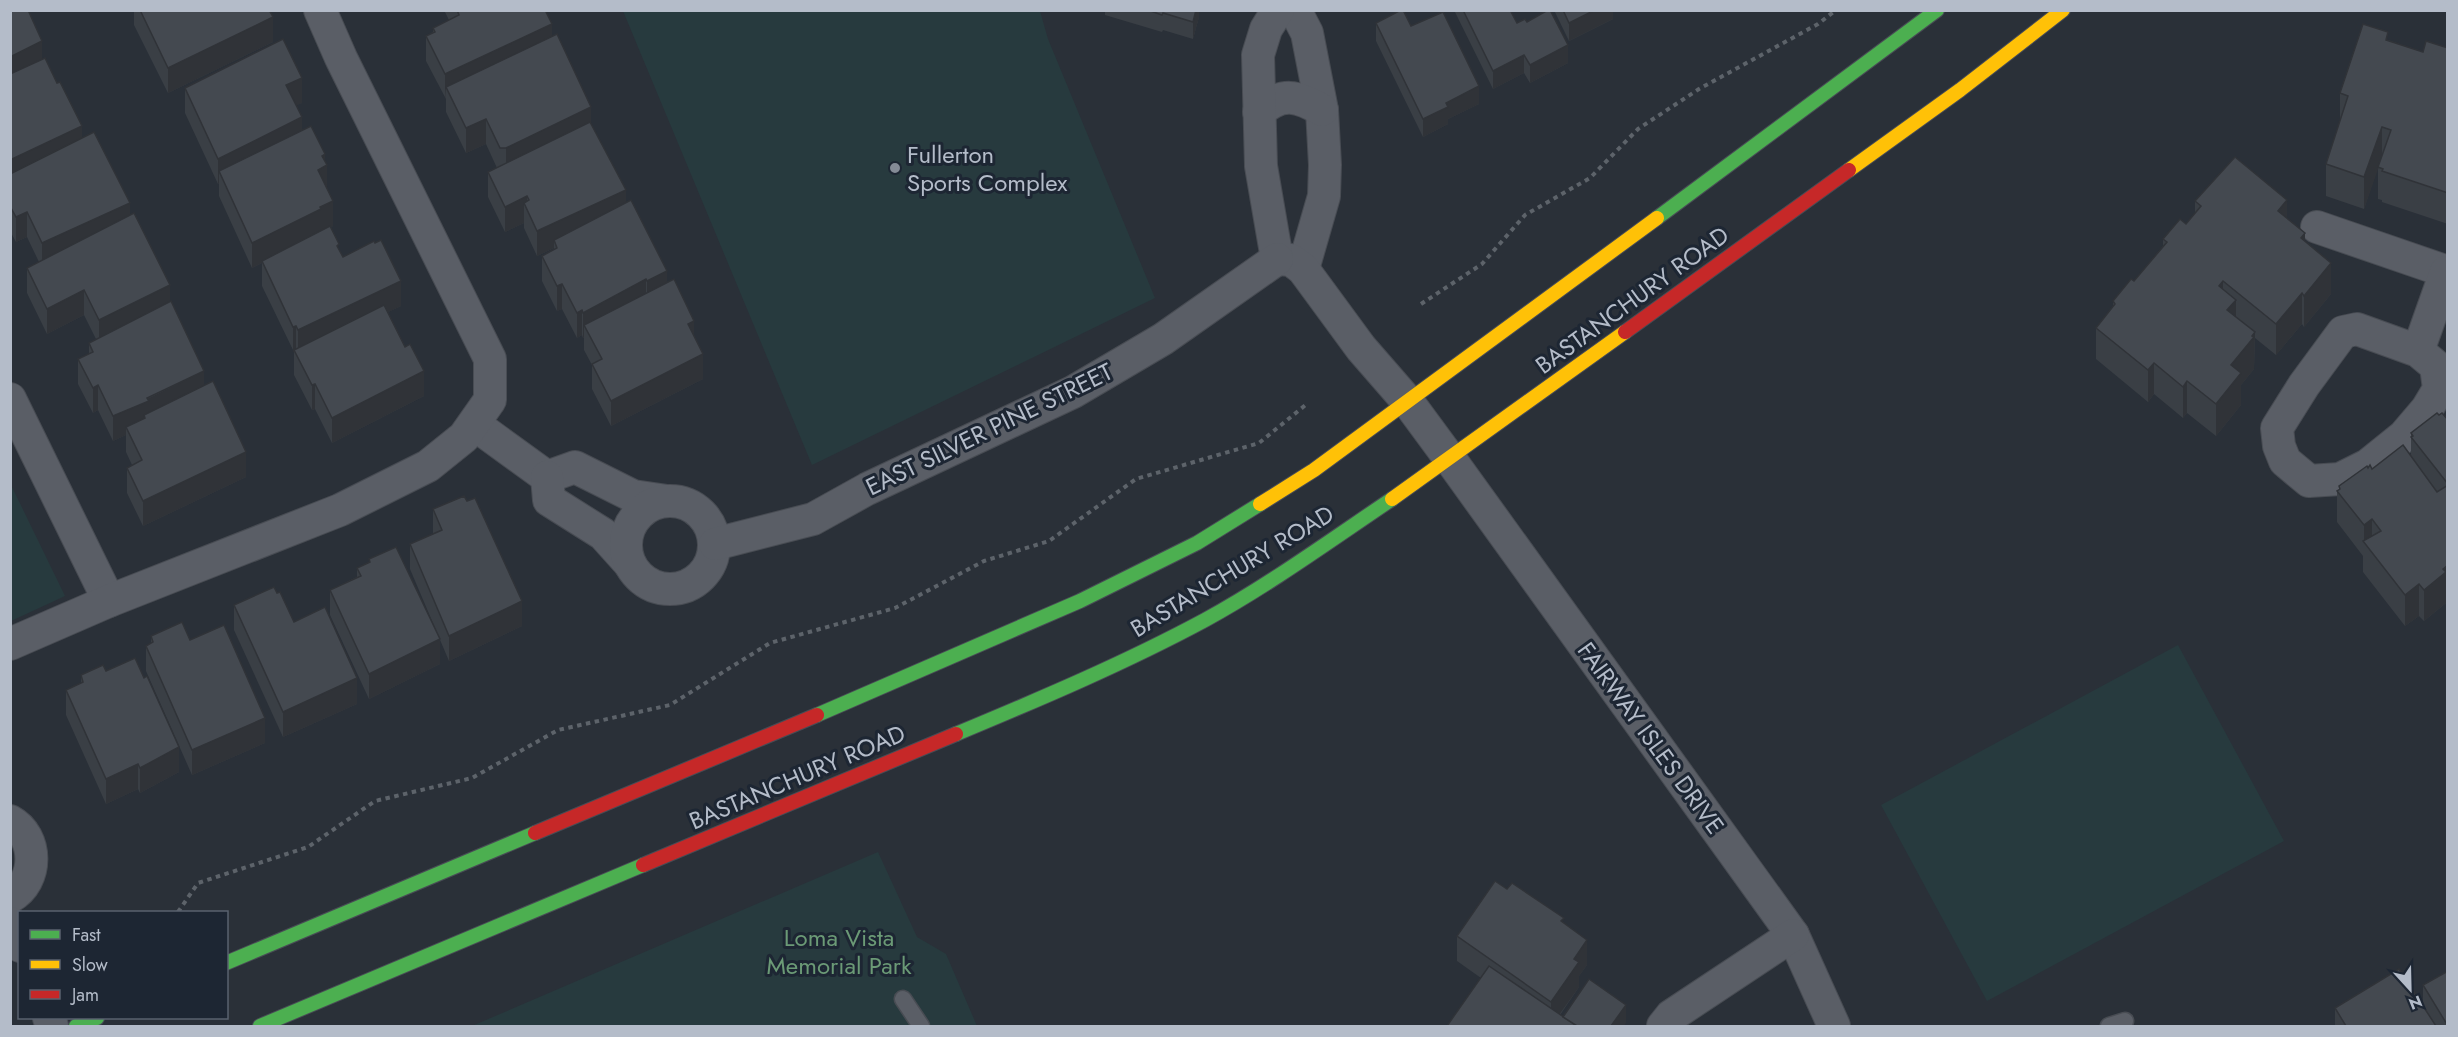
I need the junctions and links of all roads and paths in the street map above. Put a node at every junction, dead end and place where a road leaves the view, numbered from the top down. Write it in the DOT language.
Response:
graph roads {
  1 [pos="320,10"];
  2 [pos="1278,10"];
  3 [pos="1295,10"];
  4 [pos="1836,10"];
  5 [pos="1937,10"];
  6 [pos="2064,10"];
  7 [pos="1322,110"];
  8 [pos="1259,112"];
  9 [pos="2317,227"];
  10 [pos="1290,264"];
  11 [pos="2447,272"];
  12 [pos="1421,304"];
  13 [pos="2418,351"];
  14 [pos="10,399"];
  15 [pos="1408,402"];
  16 [pos="1308,403"];
  17 [pos="474,424"];
  18 [pos="1450,459"];
  19 [pos="547,477"];
  20 [pos="667,501"];
  21 [pos="715,544"];
  22 [pos="630,564"];
  23 [pos="109,601"];
  24 [pos="10,644"];
  25 [pos="10,821"];
  26 [pos="10,897"];
  27 [pos="179,911"];
  28 [pos="10,923"];
  29 [pos="1794,935"];
  30 [pos="18,941"];
  31 [pos="228,962"];
  32 [pos="903,999"];
  33 [pos="92,1019"];
  34 [pos="76,1026"];
  35 [pos="260,1026"];
  36 [pos="921,1026"];
  37 [pos="1664,1026"];
  38 [pos="1834,1026"];
  1 -- 17 [label="street"];
  2 -- 8 [label="street"];
  3 -- 7 [label="street"];
  4 -- 12 [label="path"];
  5 -- 15 [label="main road, BASTANCHURY ROAD"];
  6 -- 18 [label="main road, BASTANCHURY ROAD"];
  7 -- 8 [label="street"];
  7 -- 10 [label="street"];
  8 -- 10 [label="street"];
  9 -- 11 [label="street"];
  10 -- 15 [label="street, FAIRWAY ISLES DRIVE"];
  10 -- 21 [label="street, EAST SILVER PINE STREET"];
  11 -- 13 [label="street"];
  13 -- 13 [label="street"];
  14 -- 23 [label="street"];
  15 -- 18 [label="street, FAIRWAY ISLES DRIVE"];
  15 -- 31 [label="main road, BASTANCHURY ROAD"];
  16 -- 27 [label="path"];
  17 -- 19 [label="street"];
  17 -- 23 [label="street"];
  18 -- 29 [label="street, FAIRWAY ISLES DRIVE"];
  18 -- 35 [label="main road, BASTANCHURY ROAD"];
  19 -- 20 [label="street"];
  19 -- 22 [label="street"];
  20 -- 21 [label="street"];
  20 -- 22 [label="street"];
  21 -- 22 [label="street"];
  23 -- 24 [label="street"];
  25 -- 26 [label="street"];
  28 -- 30 [label="street"];
  29 -- 37 [label="street"];
  29 -- 38 [label="street, FAIRWAY ISLES DRIVE"];
  32 -- 36 [label="lane"];
  33 -- 34 [label="main road"];
}
